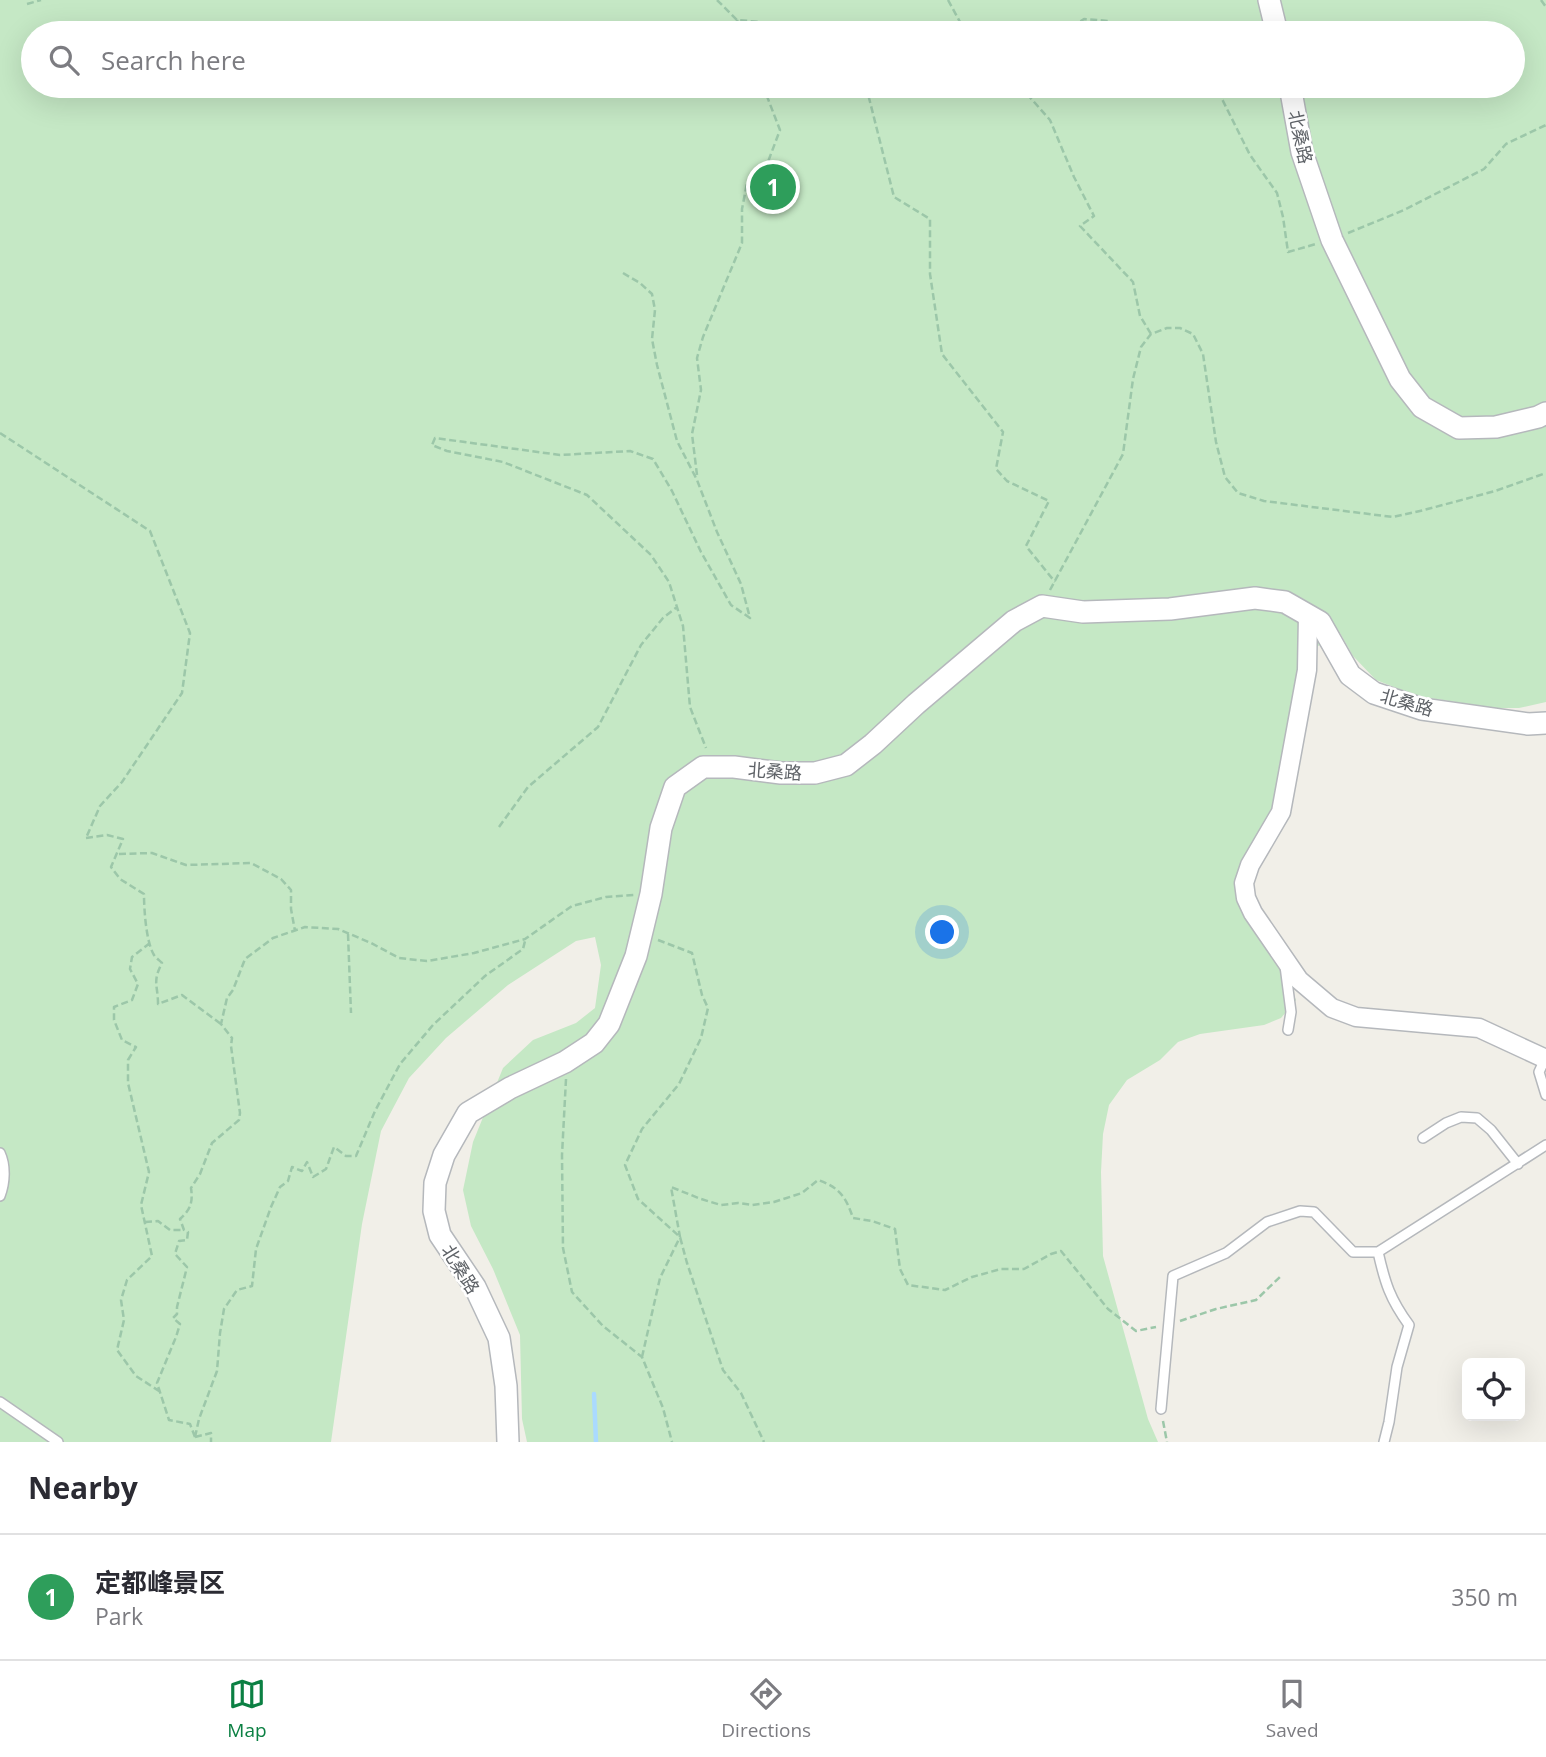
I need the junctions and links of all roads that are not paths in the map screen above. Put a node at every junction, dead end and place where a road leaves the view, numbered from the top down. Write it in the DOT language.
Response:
graph roads {
  1 [pos="1269,0"];
  2 [pos="1274,21"];
  3 [pos="1292,98"];
  4 [pos="1546,413"];
  5 [pos="1308,615"];
  6 [pos="1546,723"];
  7 [pos="1283,957"];
  8 [pos="1288,1030"];
  9 [pos="1546,1059"];
  10 [pos="1546,1095"];
  11 [pos="1423,1138"];
  12 [pos="1546,1145"];
  13 [pos="0,1153"];
  14 [pos="1518,1164"];
  15 [pos="0,1196"];
  16 [pos="1378,1252"];
  17 [pos="0,1402"];
  18 [pos="1161,1409"];
  19 [pos="58,1442"];
  20 [pos="508,1442"];
  21 [pos="1384,1442"];
  1 -- 2 [label="street"];
  3 -- 4 [label="street, 北桑路"];
  5 -- 6 [label="street, 北桑路"];
  5 -- 7 [label="street"];
  5 -- 20 [label="street, 北桑路"];
  7 -- 8 [label="lane"];
  7 -- 9 [label="street"];
  9 -- 10 [label="lane"];
  11 -- 14 [label="lane"];
  12 -- 14 [label="lane"];
  13 -- 15 [label="lane"];
  14 -- 16 [label="lane"];
  16 -- 18 [label="lane"];
  16 -- 21 [label="lane"];
  17 -- 19 [label="lane"];
}
